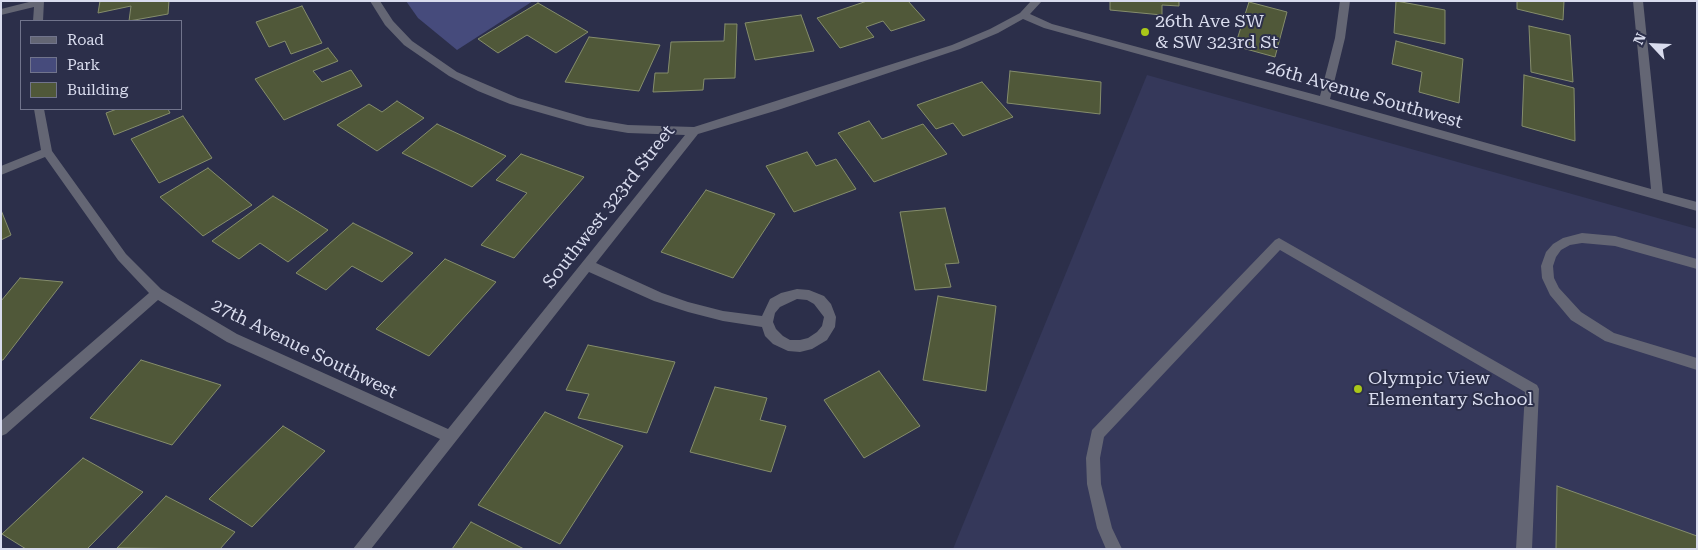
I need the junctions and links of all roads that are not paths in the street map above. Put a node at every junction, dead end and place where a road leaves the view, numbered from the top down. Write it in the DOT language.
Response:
graph roads {
  1 [pos="375,1"];
  2 [pos="1037,1"];
  3 [pos="1345,1"];
  4 [pos="1638,1"];
  5 [pos="38,2"];
  6 [pos="1,12"];
  7 [pos="1023,15"];
  8 [pos="38,20"];
  9 [pos="1324,102"];
  10 [pos="39,110"];
  11 [pos="694,131"];
  12 [pos="47,152"];
  13 [pos="1,171"];
  14 [pos="1657,196"];
  15 [pos="1697,207"];
  16 [pos="1697,264"];
  17 [pos="587,265"];
  18 [pos="157,293"];
  19 [pos="767,322"];
  20 [pos="1697,364"];
  21 [pos="1,430"];
  22 [pos="450,437"];
  23 [pos="361,549"];
  24 [pos="1114,549"];
  25 [pos="1524,549"];
  1 -- 11 [label="street"];
  2 -- 7 [label="street, Southwest 323rd Street"];
  3 -- 9 [label="street"];
  4 -- 14 [label="street"];
  5 -- 6 [label="street"];
  5 -- 8 [label="street"];
  7 -- 9 [label="street, 26th Avenue Southwest"];
  7 -- 11 [label="street, Southwest 323rd Street"];
  9 -- 14 [label="street, 26th Avenue Southwest"];
  10 -- 12 [label="street, 27th Avenue Southwest"];
  11 -- 17 [label="street, Southwest 323rd Street"];
  12 -- 13 [label="street"];
  12 -- 18 [label="street, 27th Avenue Southwest"];
  14 -- 15 [label="street, 26th Avenue Southwest"];
  16 -- 20 [label="street"];
  17 -- 19 [label="street"];
  17 -- 22 [label="street, Southwest 323rd Street"];
  18 -- 21 [label="street"];
  18 -- 22 [label="street, 27th Avenue Southwest"];
  19 -- 19 [label="street"];
  22 -- 23 [label="street, Southwest 323rd Street"];
  24 -- 25 [label="street"];
}
